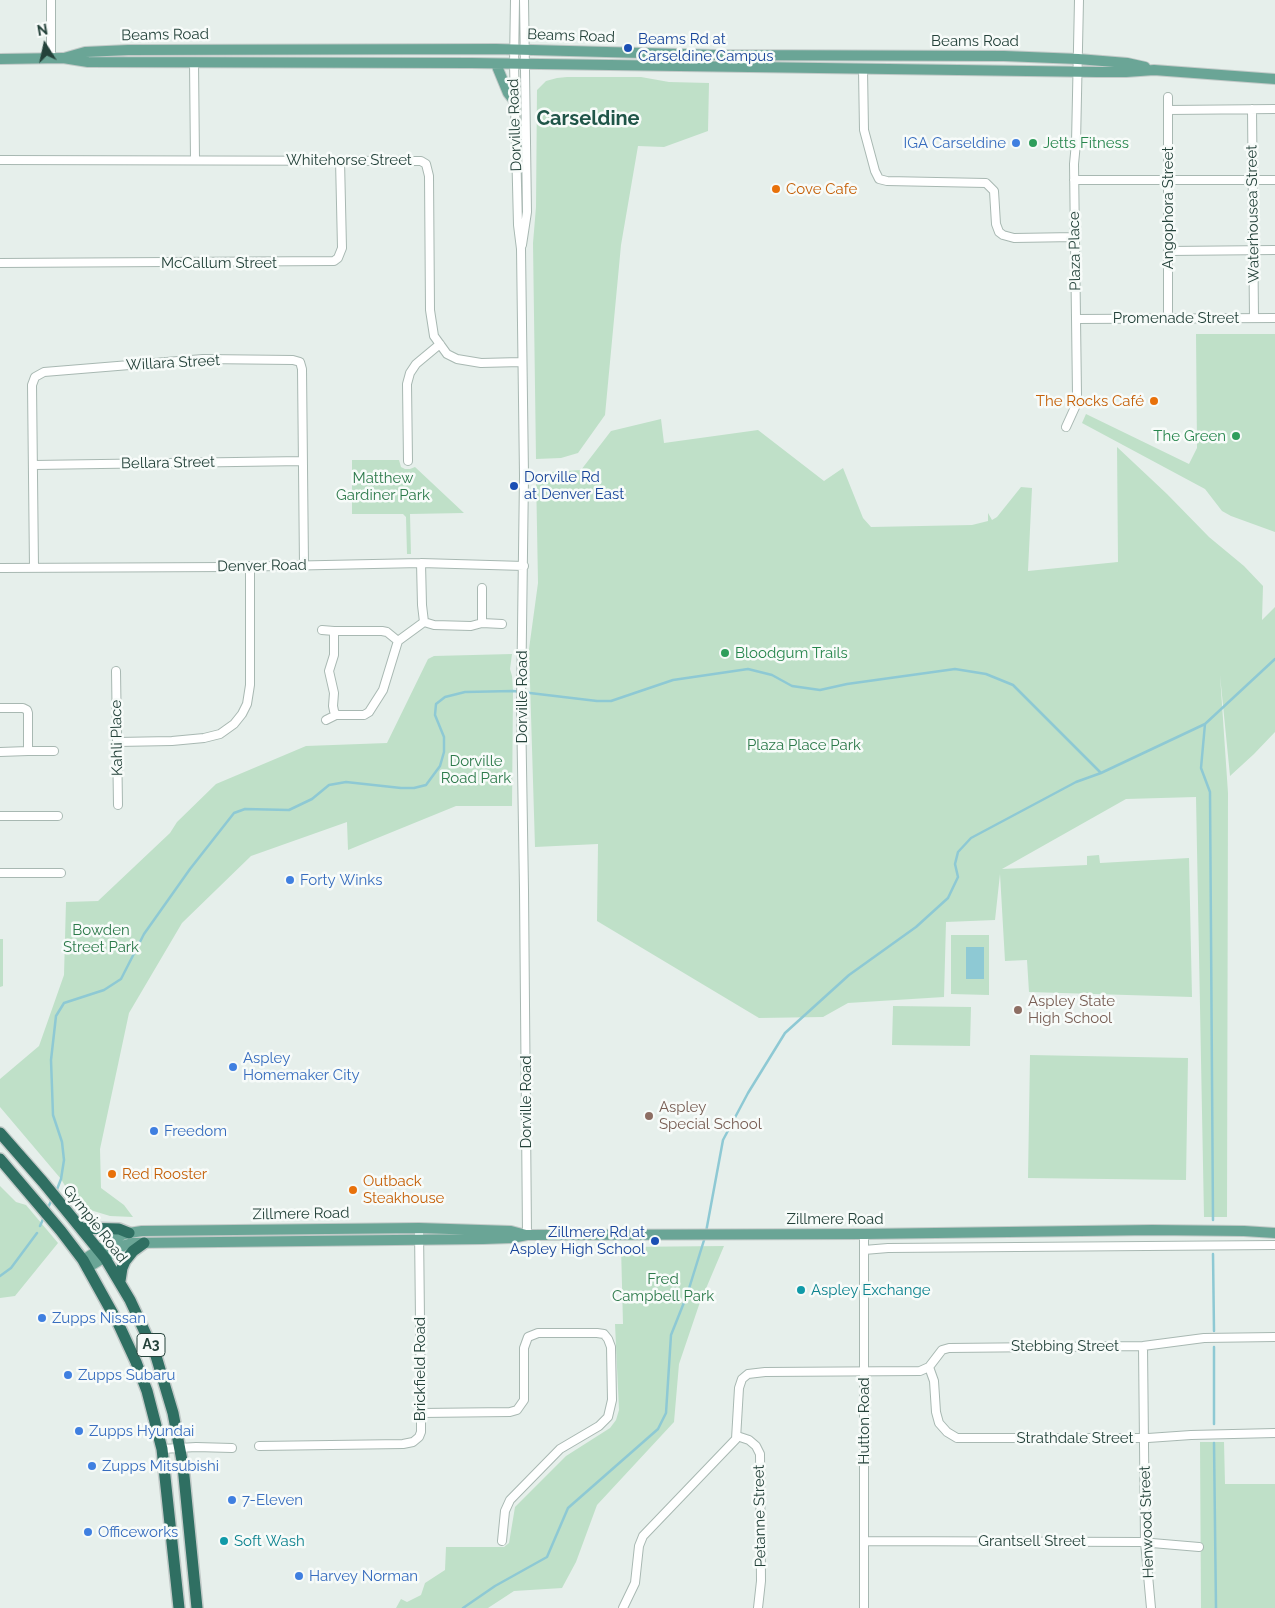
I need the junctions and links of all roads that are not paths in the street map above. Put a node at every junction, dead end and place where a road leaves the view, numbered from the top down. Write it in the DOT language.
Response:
graph roads {
  1 [pos="51,0"];
  2 [pos="515,0"];
  3 [pos="524,0"];
  4 [pos="1079,0"];
  5 [pos="514,49"];
  6 [pos="525,49"];
  7 [pos="51,58"];
  8 [pos="63,58"];
  9 [pos="0,59"];
  10 [pos="1078,59"];
  11 [pos="194,62"];
  12 [pos="496,64"];
  13 [pos="514,64"];
  14 [pos="525,64"];
  15 [pos="863,70"];
  16 [pos="1154,70"];
  17 [pos="1077,72"];
  18 [pos="1275,79"];
  19 [pos="1168,97"];
  20 [pos="515,102"];
  21 [pos="1252,109"];
  22 [pos="1275,109"];
  23 [pos="1168,110"];
  24 [pos="0,160"];
  25 [pos="195,160"];
  26 [pos="340,160"];
  27 [pos="1074,180"];
  28 [pos="1253,180"];
  29 [pos="1275,180"];
  30 [pos="1168,181"];
  31 [pos="1075,237"];
  32 [pos="521,249"];
  33 [pos="1275,250"];
  34 [pos="1168,251"];
  35 [pos="1254,251"];
  36 [pos="0,263"];
  37 [pos="1254,318"];
  38 [pos="1275,318"];
  39 [pos="1076,319"];
  40 [pos="1168,319"];
  41 [pos="440,344"];
  42 [pos="521,362"];
  43 [pos="1066,427"];
  44 [pos="303,460"];
  45 [pos="408,461"];
  46 [pos="34,465"];
  47 [pos="421,563"];
  48 [pos="250,566"];
  49 [pos="304,566"];
  50 [pos="524,566"];
  51 [pos="0,568"];
  52 [pos="34,568"];
  53 [pos="482,588"];
  54 [pos="424,622"];
  55 [pos="482,623"];
  56 [pos="502,624"];
  57 [pos="322,630"];
  58 [pos="334,631"];
  59 [pos="398,641"];
  60 [pos="116,671"];
  61 [pos="0,708"];
  62 [pos="336,715"];
  63 [pos="326,720"];
  64 [pos="117,742"];
  65 [pos="28,751"];
  66 [pos="54,751"];
  67 [pos="0,752"];
  68 [pos="118,805"];
  69 [pos="0,816"];
  70 [pos="58,816"];
  71 [pos="0,873"];
  72 [pos="61,873"];
  73 [pos="2,1139"];
  74 [pos="0,1159"];
  75 [pos="0,1171"];
  76 [pos="12,1173"];
  77 [pos="1275,1226"];
  78 [pos="81,1228"];
  79 [pos="419,1228"];
  80 [pos="1144,1231"];
  81 [pos="1244,1231"];
  82 [pos="130,1233"];
  83 [pos="1275,1233"];
  84 [pos="864,1234"];
  85 [pos="527,1235"];
  86 [pos="419,1240"];
  87 [pos="144,1243"];
  88 [pos="1275,1245"];
  89 [pos="1144,1246"];
  90 [pos="864,1250"];
  91 [pos="102,1254"];
  92 [pos="85,1264"];
  93 [pos="120,1282"];
  94 [pos="1275,1337"];
  95 [pos="1143,1346"];
  96 [pos="929,1367"];
  97 [pos="864,1372"];
  98 [pos="421,1413"];
  99 [pos="1275,1433"];
  100 [pos="737,1436"];
  101 [pos="1144,1438"];
  102 [pos="260,1446"];
  103 [pos="180,1448"];
  104 [pos="232,1448"];
  105 [pos="162,1449"];
  106 [pos="502,1541"];
  107 [pos="864,1541"];
  108 [pos="1145,1542"];
  109 [pos="1199,1547"];
  110 [pos="179,1608"];
  111 [pos="197,1608"];
  112 [pos="623,1608"];
  113 [pos="758,1608"];
  114 [pos="864,1608"];
  115 [pos="1151,1608"];
  1 -- 7 [label="street"];
  2 -- 5 [label="street, Dorville Road"];
  3 -- 6 [label="street, Dorville Road"];
  4 -- 10 [label="street"];
  5 -- 6 [label="main road, Beams Road"];
  5 -- 8 [label="main road, Beams Road"];
  5 -- 13 [label="street, Dorville Road"];
  6 -- 10 [label="main road, Beams Road"];
  6 -- 14 [label="street, Dorville Road"];
  7 -- 8 [label="main road, Beams Road"];
  7 -- 9 [label="main road, Beams Road"];
  8 -- 11 [label="main road, Beams Road"];
  10 -- 16 [label="main road, Beams Road"];
  10 -- 17 [label="street"];
  11 -- 12 [label="main road, Beams Road"];
  11 -- 25 [label="street"];
  12 -- 13 [label="main road, Beams Road"];
  12 -- 20 [label="main road"];
  13 -- 14 [label="main road, Beams Road"];
  13 -- 20 [label="street, Dorville Road"];
  14 -- 15 [label="main road, Beams Road"];
  14 -- 32 [label="street, Dorville Road"];
  15 -- 17 [label="main road, Beams Road"];
  15 -- 31 [label="street"];
  16 -- 17 [label="main road, Beams Road"];
  16 -- 18 [label="main road, Beams Road"];
  17 -- 27 [label="street, Plaza Place"];
  19 -- 23 [label="street, Angophora Street"];
  20 -- 32 [label="street, Dorville Road"];
  21 -- 22 [label="street"];
  21 -- 23 [label="street"];
  21 -- 28 [label="street, Waterhousea Street"];
  23 -- 30 [label="street, Angophora Street"];
  24 -- 25 [label="street, Whitehorse Street"];
  25 -- 26 [label="street, Whitehorse Street"];
  26 -- 36 [label="street, McCallum Street"];
  26 -- 41 [label="street, Whitehorse Street"];
  27 -- 30 [label="street"];
  27 -- 31 [label="street, Plaza Place"];
  28 -- 29 [label="street"];
  28 -- 30 [label="street"];
  28 -- 35 [label="street, Waterhousea Street"];
  30 -- 34 [label="street, Angophora Street"];
  31 -- 39 [label="street, Plaza Place"];
  32 -- 42 [label="street, Dorville Road"];
  33 -- 35 [label="street"];
  34 -- 35 [label="street"];
  34 -- 40 [label="street, Angophora Street"];
  35 -- 37 [label="street, Waterhousea Street"];
  37 -- 38 [label="street, Promenade Street"];
  37 -- 40 [label="street, Promenade Street"];
  39 -- 40 [label="street, Promenade Street"];
  39 -- 43 [label="street, Plaza Place"];
  41 -- 42 [label="street"];
  41 -- 45 [label="street"];
  42 -- 50 [label="street, Dorville Road"];
  44 -- 46 [label="street, Bellara Street"];
  44 -- 46 [label="street, Willara Street"];
  44 -- 49 [label="street, Willara Street"];
  46 -- 52 [label="street, Willara Street"];
  47 -- 49 [label="street, Denver Road"];
  47 -- 50 [label="street, Denver Road"];
  47 -- 54 [label="street"];
  48 -- 49 [label="street, Denver Road"];
  48 -- 52 [label="street, Denver Road"];
  48 -- 64 [label="street"];
  50 -- 85 [label="street, Dorville Road"];
  51 -- 52 [label="street, Denver Road"];
  53 -- 55 [label="street"];
  54 -- 55 [label="street"];
  54 -- 59 [label="street"];
  55 -- 56 [label="street"];
  57 -- 58 [label="street"];
  58 -- 59 [label="street"];
  58 -- 62 [label="street"];
  59 -- 62 [label="street"];
  60 -- 64 [label="street, Kahli Place"];
  61 -- 65 [label="street"];
  62 -- 63 [label="street"];
  64 -- 68 [label="street, Kahli Place"];
  65 -- 66 [label="street"];
  65 -- 67 [label="street"];
  69 -- 70 [label="street"];
  71 -- 72 [label="street"];
  73 -- 78 [label="highway, Gympie Road / A3"];
  74 -- 76 [label="highway, Gympie Road / A3"];
  75 -- 76 [label="highway"];
  76 -- 92 [label="highway, Gympie Road / A3"];
  77 -- 81 [label="main road, Zillmere Road"];
  78 -- 82 [label="highway"];
  78 -- 91 [label="highway, Gympie Road / A3"];
  79 -- 82 [label="main road, Zillmere Road"];
  79 -- 85 [label="main road, Zillmere Road"];
  79 -- 86 [label="street, Brickfield Road"];
  80 -- 81 [label="main road, Zillmere Road"];
  80 -- 84 [label="main road, Zillmere Road"];
  80 -- 89 [label="street"];
  81 -- 83 [label="main road, Zillmere Road"];
  82 -- 91 [label="main road, Zillmere Road"];
  84 -- 85 [label="main road, Zillmere Road"];
  84 -- 90 [label="street, Hutton Road"];
  85 -- 86 [label="main road, Zillmere Road"];
  86 -- 87 [label="main road, Zillmere Road"];
  86 -- 98 [label="street, Brickfield Road"];
  87 -- 91 [label="main road, Zillmere Road"];
  87 -- 93 [label="highway"];
  88 -- 89 [label="street, Zillmere Road"];
  89 -- 90 [label="street, Zillmere Road"];
  90 -- 97 [label="street, Hutton Road"];
  91 -- 92 [label="main road, Zillmere Road"];
  91 -- 93 [label="highway, Gympie Road / A3"];
  92 -- 105 [label="highway, Gympie Road / A3"];
  93 -- 103 [label="highway, Gympie Road / A3"];
  94 -- 95 [label="street, Stebbing Street"];
  95 -- 96 [label="street, Stebbing Street"];
  95 -- 101 [label="street, Henwood Street"];
  96 -- 97 [label="street"];
  96 -- 101 [label="street, Strathdale Street"];
  97 -- 100 [label="street"];
  97 -- 107 [label="street, Hutton Road"];
  98 -- 102 [label="street, Brickfield Road"];
  98 -- 106 [label="street"];
  99 -- 101 [label="street, Strathdale Street"];
  100 -- 112 [label="street"];
  100 -- 113 [label="street, Petanne Street"];
  101 -- 108 [label="street, Henwood Street"];
  103 -- 104 [label="street"];
  103 -- 105 [label="street"];
  103 -- 111 [label="highway, Gympie Road / A3"];
  105 -- 110 [label="highway, Gympie Road / A3"];
  107 -- 108 [label="street, Grantsell Street"];
  107 -- 114 [label="street, Hutton Road"];
  108 -- 109 [label="street, Grantsell Street"];
  108 -- 115 [label="street, Henwood Street"];
}
